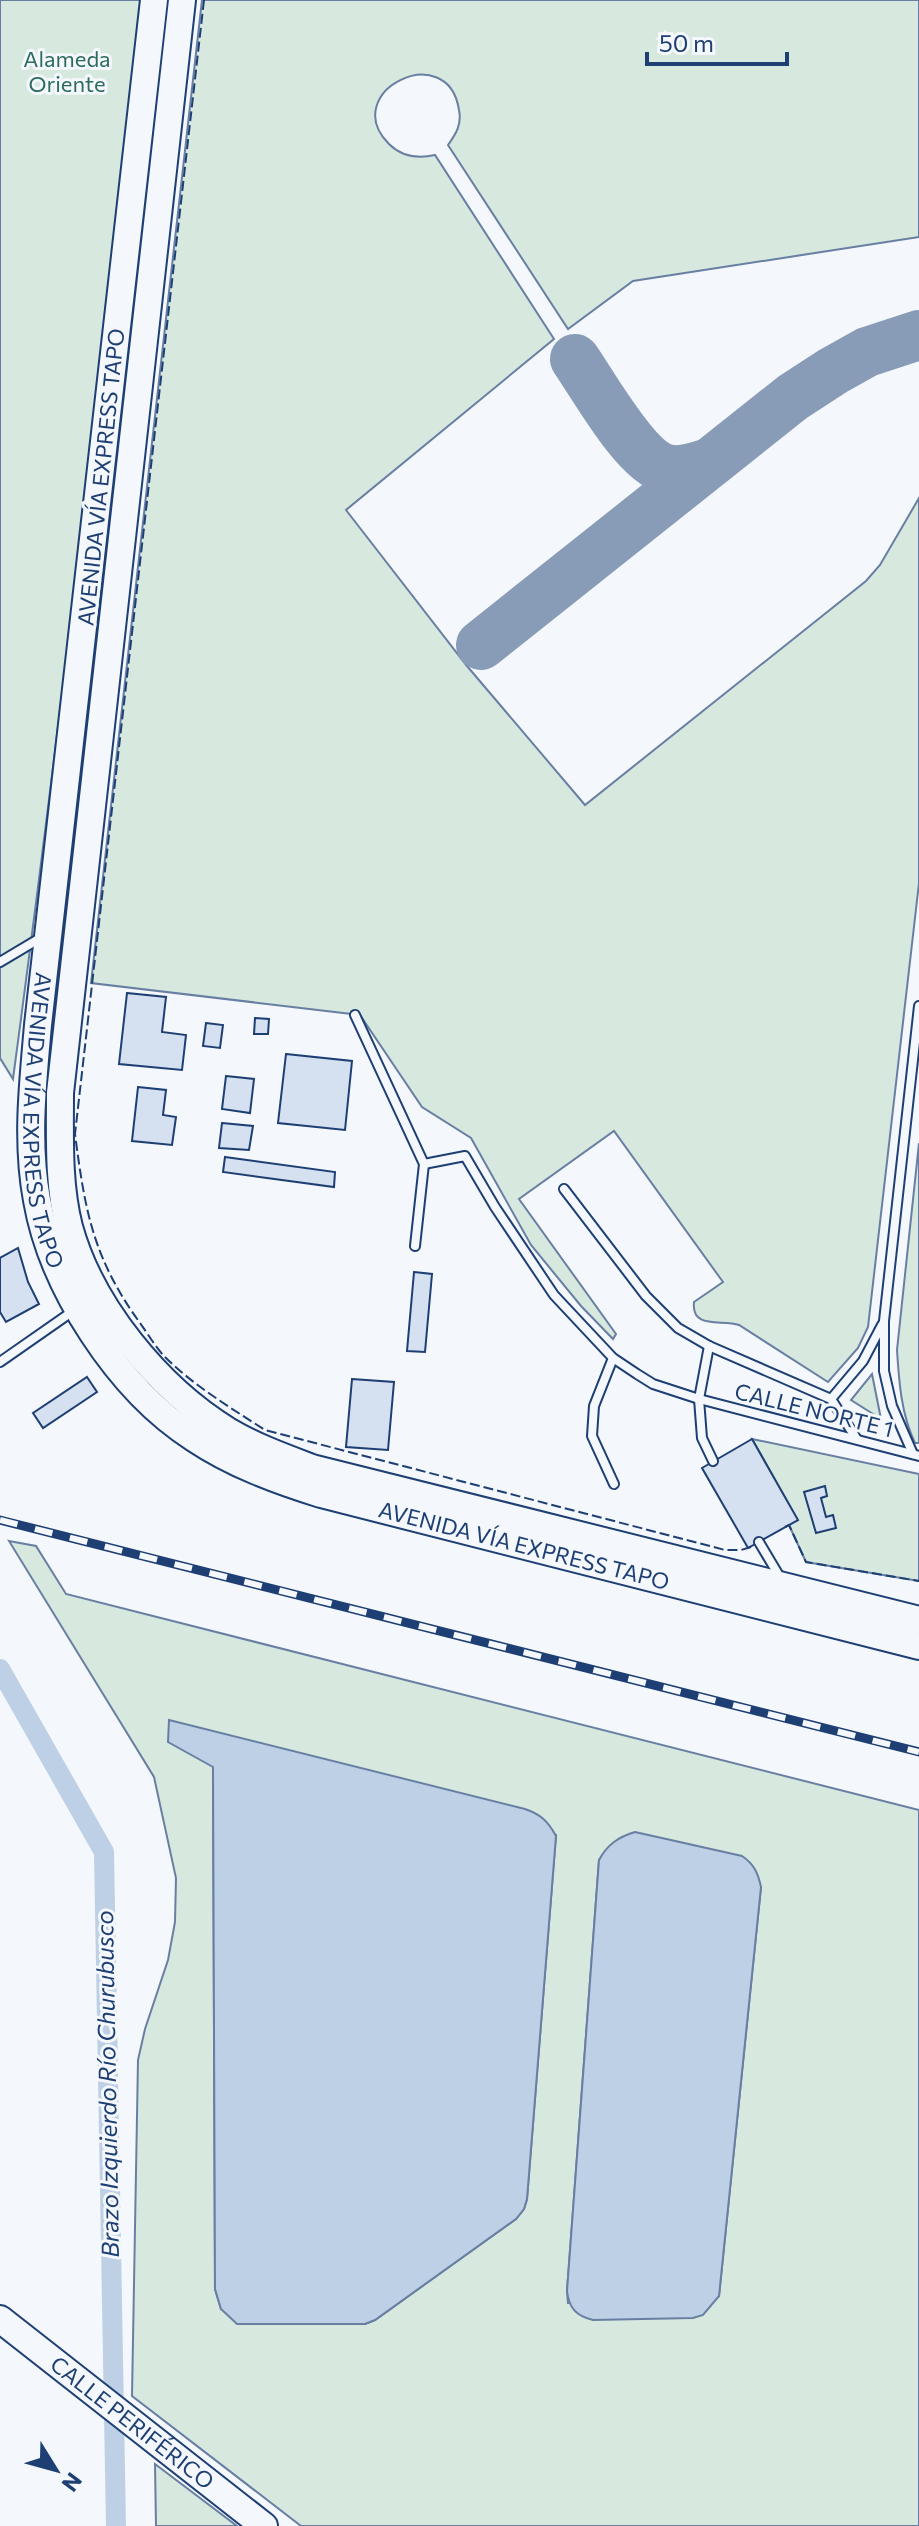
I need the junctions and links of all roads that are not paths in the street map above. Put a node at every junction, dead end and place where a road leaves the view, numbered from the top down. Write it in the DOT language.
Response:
graph roads {
  1 [pos="154,0"];
  2 [pos="182,0"];
  3 [pos="50,933"];
  4 [pos="0,962"];
  5 [pos="919,1006"];
  6 [pos="355,1015"];
  7 [pos="424,1164"];
  8 [pos="564,1189"];
  9 [pos="415,1246"];
  10 [pos="77,1309"];
  11 [pos="884,1321"];
  12 [pos="709,1346"];
  13 [pos="613,1358"];
  14 [pos="0,1362"];
  15 [pos="699,1399"];
  16 [pos="831,1399"];
  17 [pos="856,1439"];
  18 [pos="916,1455"];
  19 [pos="713,1461"];
  20 [pos="614,1484"];
  21 [pos="759,1542"];
  22 [pos="794,1601"];
  23 [pos="919,1620"];
  24 [pos="919,1646"];
  25 [pos="0,2319"];
  26 [pos="263,2525"];
  1 -- 3 [label="main road, AVENIDA VÍA EXPRESS TAPO"];
  2 -- 22 [label="main road, AVENIDA VÍA EXPRESS TAPO"];
  3 -- 4 [label="lane"];
  3 -- 10 [label="main road, AVENIDA VÍA EXPRESS TAPO"];
  5 -- 11 [label="lane"];
  6 -- 7 [label="lane"];
  7 -- 9 [label="lane"];
  7 -- 13 [label="lane, CALLE NORTE 1"];
  8 -- 12 [label="lane"];
  10 -- 14 [label="lane"];
  10 -- 22 [label="main road, AVENIDA VÍA EXPRESS TAPO"];
  11 -- 16 [label="lane"];
  11 -- 18 [label="lane"];
  12 -- 15 [label="lane"];
  12 -- 16 [label="lane"];
  13 -- 15 [label="lane, CALLE NORTE 1"];
  13 -- 20 [label="lane"];
  15 -- 17 [label="lane, CALLE NORTE 1"];
  15 -- 19 [label="lane"];
  16 -- 17 [label="lane"];
  17 -- 18 [label="lane, CALLE NORTE 1"];
  21 -- 22 [label="lane"];
  22 -- 23 [label="main road, AVENIDA VÍA EXPRESS TAPO"];
  22 -- 24 [label="main road, AVENIDA VÍA EXPRESS TAPO"];
  25 -- 26 [label="main road, CALLE PERIFÉRICO"];
}
